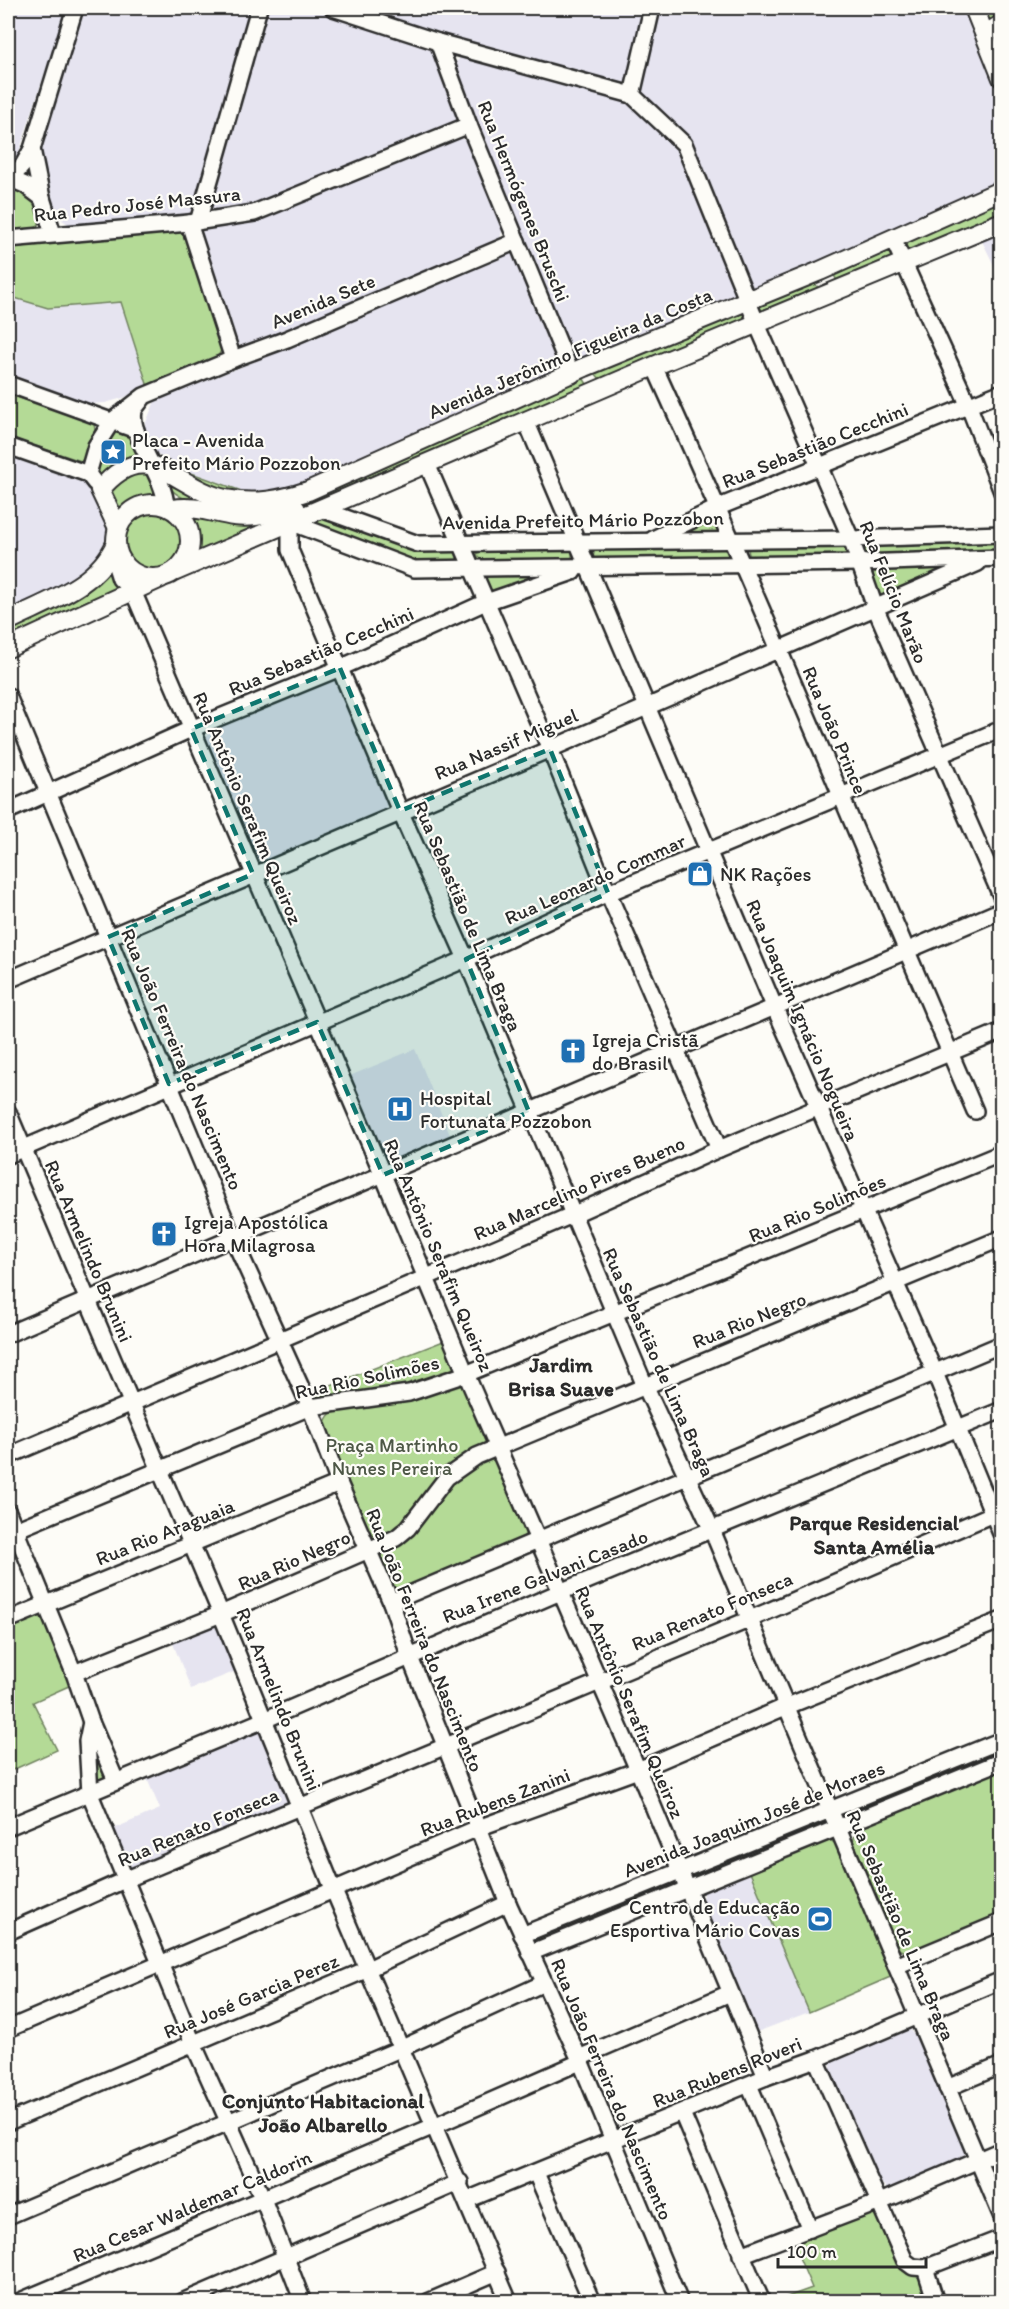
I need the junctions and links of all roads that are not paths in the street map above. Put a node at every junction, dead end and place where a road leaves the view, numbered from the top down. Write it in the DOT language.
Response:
graph roads {
  1 [pos="75,8"];
  2 [pos="259,8"];
  3 [pos="333,8"];
  4 [pos="652,8"];
  5 [pos="974,8"];
  6 [pos="351,10"];
  7 [pos="1002,24"];
  8 [pos="986,37"];
  9 [pos="438,42"];
  10 [pos="1002,78"];
  11 [pos="632,95"];
  12 [pos="469,125"];
  13 [pos="32,148"];
  14 [pos="9,181"];
  15 [pos="1002,190"];
  16 [pos="42,198"];
  17 [pos="193,222"];
  18 [pos="1002,222"];
  19 [pos="53,234"];
  20 [pos="8,239"];
  21 [pos="892,239"];
  22 [pos="517,241"];
  23 [pos="902,262"];
  24 [pos="748,301"];
  25 [pos="757,324"];
  26 [pos="233,359"];
  27 [pos="654,366"];
  28 [pos="579,371"];
  29 [pos="8,384"];
  30 [pos="596,390"];
  31 [pos="1002,392"];
  32 [pos="144,396"];
  33 [pos="968,404"];
  34 [pos="112,421"];
  35 [pos="526,421"];
  36 [pos="136,430"];
  37 [pos="8,446"];
  38 [pos="427,464"];
  39 [pos="153,465"];
  40 [pos="819,466"];
  41 [pos="88,474"];
  42 [pos="100,490"];
  43 [pos="1002,492"];
  44 [pos="170,507"];
  45 [pos="719,507"];
  46 [pos="321,509"];
  47 [pos="290,522"];
  48 [pos="1002,534"];
  49 [pos="851,539"];
  50 [pos="733,540"];
  51 [pos="117,541"];
  52 [pos="576,542"];
  53 [pos="647,542"];
  54 [pos="461,545"];
  55 [pos="994,559"];
  56 [pos="860,563"];
  57 [pos="743,564"];
  58 [pos="587,567"];
  59 [pos="472,568"];
  60 [pos="169,574"];
  61 [pos="133,591"];
  62 [pos="486,602"];
  63 [pos="875,607"];
  64 [pos="8,621"];
  65 [pos="8,648"];
  66 [pos="778,649"];
  67 [pos="340,668"];
  68 [pos="8,696"];
  69 [pos="647,706"];
  70 [pos="191,729"];
  71 [pos="1002,729"];
  72 [pos="550,749"];
  73 [pos="940,755"];
  74 [pos="49,793"];
  75 [pos="840,796"];
  76 [pos="8,811"];
  77 [pos="400,811"];
  78 [pos="708,852"];
  79 [pos="253,874"];
  80 [pos="608,893"];
  81 [pos="1002,898"];
  82 [pos="1002,909"];
  83 [pos="108,937"];
  84 [pos="907,951"];
  85 [pos="466,959"];
  86 [pos="8,980"];
  87 [pos="774,1006"];
  88 [pos="317,1022"];
  89 [pos="1002,1031"];
  90 [pos="677,1049"];
  91 [pos="950,1052"];
  92 [pos="169,1084"];
  93 [pos="818,1108"];
  94 [pos="975,1111"];
  95 [pos="8,1112"];
  96 [pos="530,1112"];
  97 [pos="23,1148"];
  98 [pos="719,1149"];
  99 [pos="1002,1153"];
  100 [pos="8,1155"];
  101 [pos="383,1175"];
  102 [pos="863,1211"];
  103 [pos="572,1215"];
  104 [pos="233,1238"];
  105 [pos="1002,1238"];
  106 [pos="426,1277"];
  107 [pos="894,1284"];
  108 [pos="88,1300"];
  109 [pos="616,1314"];
  110 [pos="8,1334"];
  111 [pos="279,1340"];
  112 [pos="1002,1344"];
  113 [pos="935,1373"];
  114 [pos="466,1374"];
  115 [pos="645,1386"];
  116 [pos="132,1404"];
  117 [pos="309,1407"];
  118 [pos="1002,1410"];
  119 [pos="957,1429"];
  120 [pos="497,1447"];
  121 [pos="8,1456"];
  122 [pos="160,1469"];
  123 [pos="686,1477"];
  124 [pos="339,1483"];
  125 [pos="8,1512"];
  126 [pos="997,1512"];
  127 [pos="712,1530"];
  128 [pos="11,1532"];
  129 [pos="1002,1536"];
  130 [pos="537,1539"];
  131 [pos="191,1544"];
  132 [pos="367,1550"];
  133 [pos="560,1592"];
  134 [pos="391,1602"];
  135 [pos="45,1604"];
  136 [pos="221,1614"];
  137 [pos="8,1620"];
  138 [pos="748,1620"];
  139 [pos="1002,1620"];
  140 [pos="410,1655"];
  141 [pos="74,1673"];
  142 [pos="600,1681"];
  143 [pos="785,1707"];
  144 [pos="264,1719"];
  145 [pos="91,1722"];
  146 [pos="1002,1740"];
  147 [pos="445,1746"];
  148 [pos="1002,1761"];
  149 [pos="638,1770"];
  150 [pos="116,1781"];
  151 [pos="90,1794"];
  152 [pos="300,1806"];
  153 [pos="830,1810"];
  154 [pos="8,1827"];
  155 [pos="478,1828"];
  156 [pos="837,1829"];
  157 [pos="680,1873"];
  158 [pos="127,1879"];
  159 [pos="687,1890"];
  160 [pos="334,1891"];
  161 [pos="507,1903"];
  162 [pos="1002,1922"];
  163 [pos="8,1932"];
  164 [pos="522,1935"];
  165 [pos="530,1953"];
  166 [pos="161,1964"];
  167 [pos="896,1966"];
  168 [pos="368,1969"];
  169 [pos="1002,1980"];
  170 [pos="544,1983"];
  171 [pos="730,1993"];
  172 [pos="916,2016"];
  173 [pos="8,2030"];
  174 [pos="193,2043"];
  175 [pos="402,2048"];
  176 [pos="816,2059"];
  177 [pos="579,2060"];
  178 [pos="1002,2065"];
  179 [pos="766,2077"];
  180 [pos="749,2085"];
  181 [pos="947,2088"];
  182 [pos="682,2113"];
  183 [pos="8,2122"];
  184 [pos="228,2122"];
  185 [pos="434,2126"];
  186 [pos="612,2141"];
  187 [pos="1002,2150"];
  188 [pos="977,2160"];
  189 [pos="536,2173"];
  190 [pos="460,2182"];
  191 [pos="262,2199"];
  192 [pos="467,2200"];
  193 [pos="880,2202"];
  194 [pos="8,2216"];
  195 [pos="1002,2217"];
  196 [pos="810,2229"];
  197 [pos="1002,2238"];
  198 [pos="741,2255"];
  199 [pos="285,2258"];
  200 [pos="926,2268"];
  201 [pos="497,2271"];
  202 [pos="18,2301"];
  203 [pos="182,2301"];
  204 [pos="303,2301"];
  205 [pos="428,2301"];
  206 [pos="509,2301"];
  207 [pos="592,2301"];
  208 [pos="680,2301"];
  209 [pos="762,2301"];
  210 [pos="936,2301"];
  1 -- 13 [label="street"];
  2 -- 17 [label="street"];
  3 -- 6 [label="street"];
  4 -- 11 [label="street"];
  5 -- 8 [label="main road"];
  6 -- 9 [label="street"];
  7 -- 8 [label="main road"];
  8 -- 10 [label="main road"];
  9 -- 11 [label="street"];
  9 -- 12 [label="street, Rua Hermógenes Bruschi"];
  11 -- 24 [label="street, Rua Felício Marão"];
  12 -- 17 [label="street, Rua Pedro José Massura"];
  12 -- 22 [label="street, Rua Hermógenes Bruschi"];
  13 -- 14 [label="street"];
  13 -- 16 [label="street"];
  14 -- 16 [label="street"];
  15 -- 21 [label="main road, Avenida Jerônimo Figueira da Costa"];
  16 -- 19 [label="street"];
  17 -- 19 [label="street, Rua Pedro José Massura"];
  17 -- 26 [label="street"];
  18 -- 23 [label="main road"];
  19 -- 20 [label="street, Rua Pedro José Massura"];
  21 -- 23 [label="street"];
  21 -- 24 [label="main road, Avenida Jerônimo Figueira da Costa"];
  22 -- 26 [label="street, Avenida Sete"];
  22 -- 28 [label="street, Rua Hermógenes Bruschi"];
  23 -- 25 [label="main road"];
  23 -- 33 [label="street"];
  24 -- 25 [label="street, Rua Felício Marão"];
  24 -- 28 [label="main road, Avenida Jerônimo Figueira da Costa"];
  25 -- 27 [label="main road"];
  25 -- 40 [label="street, Rua Felício Marão"];
  26 -- 32 [label="street, Avenida Sete"];
  27 -- 30 [label="main road"];
  27 -- 45 [label="street, Rua João Prince"];
  28 -- 30 [label="main road"];
  28 -- 39 [label="main road, Avenida Jerônimo Figueira da Costa"];
  29 -- 34 [label="street"];
  30 -- 35 [label="main road"];
  31 -- 33 [label="street, Rua Sebastião Cecchini"];
  32 -- 34 [label="street, Avenida Sete"];
  32 -- 36 [label="street"];
  33 -- 40 [label="street, Rua Sebastião Cecchini"];
  33 -- 43 [label="street"];
  34 -- 36 [label="street"];
  34 -- 41 [label="street, Avenida Sete"];
  35 -- 38 [label="main road"];
  35 -- 52 [label="street, Rua Joaquim Ignácio Nogueira"];
  36 -- 39 [label="street"];
  37 -- 41 [label="street"];
  38 -- 46 [label="main road"];
  38 -- 54 [label="street"];
  39 -- 42 [label="main road"];
  39 -- 44 [label="street"];
  40 -- 45 [label="street, Rua Sebastião Cecchini"];
  40 -- 49 [label="street, Rua Felício Marão"];
  41 -- 42 [label="street"];
  42 -- 51 [label="main road"];
  44 -- 46 [label="main road, Avenida Prefeito Mário Pozzobon"];
  44 -- 51 [label="main road"];
  44 -- 60 [label="main road"];
  45 -- 50 [label="street, Rua João Prince"];
  45 -- 53 [label="street, Rua Sebastião Cecchini"];
  46 -- 47 [label="main road"];
  46 -- 54 [label="street, Avenida Prefeito Mário Pozzobon"];
  47 -- 59 [label="street"];
  47 -- 60 [label="main road"];
  47 -- 67 [label="street, Rua Sebastião de Lima Braga"];
  48 -- 49 [label="street, Avenida Prefeito Mário Pozzobon"];
  49 -- 50 [label="street, Avenida Prefeito Mário Pozzobon"];
  49 -- 56 [label="street, Rua Felício Marão"];
  50 -- 53 [label="street, Avenida Prefeito Mário Pozzobon"];
  50 -- 57 [label="street, Rua João Prince"];
  51 -- 60 [label="main road"];
  51 -- 61 [label="street, Rua Antônio Serafim Queiroz"];
  51 -- 64 [label="main road"];
  52 -- 53 [label="street, Avenida Prefeito Mário Pozzobon"];
  52 -- 54 [label="street, Avenida Prefeito Mário Pozzobon"];
  52 -- 58 [label="street, Rua Joaquim Ignácio Nogueira"];
  54 -- 59 [label="street"];
  55 -- 56 [label="street"];
  55 -- 63 [label="street, Rua Nassif Miguel"];
  56 -- 57 [label="street"];
  56 -- 63 [label="street, Rua Felício Marão"];
  57 -- 58 [label="street"];
  57 -- 66 [label="street, Rua João Prince"];
  58 -- 59 [label="street"];
  58 -- 62 [label="street, Rua Sebastião Cecchini"];
  58 -- 69 [label="street, Rua Joaquim Ignácio Nogueira"];
  59 -- 62 [label="street"];
  60 -- 61 [label="main road"];
  61 -- 65 [label="main road"];
  61 -- 70 [label="street, Rua Antônio Serafim Queiroz"];
  62 -- 67 [label="street, Rua Sebastião Cecchini"];
  62 -- 72 [label="street"];
  63 -- 66 [label="street, Rua Nassif Miguel"];
  63 -- 73 [label="street, Rua Felício Marão"];
  66 -- 69 [label="street, Rua Nassif Miguel"];
  66 -- 75 [label="street, Rua João Prince"];
  67 -- 70 [label="street, Rua Sebastião Cecchini"];
  67 -- 77 [label="street, Rua Sebastião de Lima Braga"];
  68 -- 74 [label="street, Rua João Ferreira do Nascimento"];
  69 -- 72 [label="street, Rua Nassif Miguel"];
  69 -- 78 [label="street, Rua Joaquim Ignácio Nogueira"];
  70 -- 74 [label="street, Rua Sebastião Cecchini"];
  70 -- 79 [label="street, Rua Antônio Serafim Queiroz"];
  71 -- 73 [label="street, Rua Leonardo Commar"];
  72 -- 77 [label="street, Rua Nassif Miguel"];
  72 -- 80 [label="street"];
  73 -- 75 [label="street, Rua Leonardo Commar"];
  73 -- 81 [label="street, Rua Felício Marão"];
  74 -- 76 [label="street, Rua Sebastião Cecchini"];
  74 -- 83 [label="street, Rua João Ferreira do Nascimento"];
  75 -- 78 [label="street, Rua Leonardo Commar"];
  75 -- 84 [label="street, Rua João Prince"];
  77 -- 79 [label="street, Rua Nassif Miguel"];
  77 -- 85 [label="street, Rua Sebastião de Lima Braga"];
  78 -- 80 [label="street, Rua Leonardo Commar"];
  78 -- 87 [label="street, Rua Joaquim Ignácio Nogueira"];
  79 -- 83 [label="street, Rua Nassif Miguel"];
  79 -- 88 [label="street, Rua Antônio Serafim Queiroz"];
  80 -- 85 [label="street, Rua Leonardo Commar"];
  80 -- 90 [label="street"];
  82 -- 84 [label="street"];
  83 -- 86 [label="street, Rua Nassif Miguel"];
  83 -- 92 [label="street, Rua João Ferreira do Nascimento"];
  84 -- 87 [label="street"];
  84 -- 91 [label="street, Rua João Prince"];
  85 -- 88 [label="street, Rua Leonardo Commar"];
  85 -- 96 [label="street, Rua Sebastião de Lima Braga"];
  87 -- 90 [label="street"];
  87 -- 93 [label="street, Rua Joaquim Ignácio Nogueira"];
  88 -- 92 [label="street, Rua Leonardo Commar"];
  88 -- 101 [label="street, Rua Antônio Serafim Queiroz"];
  89 -- 91 [label="street, Rua Marcelino Pires Bueno"];
  90 -- 96 [label="street"];
  90 -- 98 [label="street"];
  91 -- 93 [label="street, Rua Marcelino Pires Bueno"];
  91 -- 94 [label="street, Rua João Prince"];
  92 -- 97 [label="street, Rua Leonardo Commar"];
  92 -- 104 [label="street, Rua João Ferreira do Nascimento"];
  93 -- 98 [label="street, Rua Marcelino Pires Bueno"];
  93 -- 102 [label="street, Rua Joaquim Ignácio Nogueira"];
  95 -- 97 [label="street, Rua Armelindo Brunini"];
  96 -- 101 [label="street"];
  96 -- 103 [label="street, Rua Sebastião de Lima Braga"];
  97 -- 100 [label="street, Rua Leonardo Commar"];
  97 -- 108 [label="street, Rua Armelindo Brunini"];
  98 -- 103 [label="street, Rua Marcelino Pires Bueno"];
  99 -- 102 [label="street, Rua Rio Solimões"];
  101 -- 104 [label="street"];
  101 -- 106 [label="street, Rua Antônio Serafim Queiroz"];
  102 -- 107 [label="street, Rua Joaquim Ignácio Nogueira"];
  102 -- 109 [label="street, Rua Rio Solimões"];
  103 -- 106 [label="street, Rua Marcelino Pires Bueno"];
  103 -- 109 [label="street, Rua Sebastião de Lima Braga"];
  104 -- 108 [label="street"];
  104 -- 111 [label="street, Rua João Ferreira do Nascimento"];
  105 -- 107 [label="street, Rua Rio Negro"];
  106 -- 111 [label="street, Rua Marcelino Pires Bueno"];
  106 -- 114 [label="street, Rua Antônio Serafim Queiroz"];
  107 -- 113 [label="street, Rua Joaquim Ignácio Nogueira"];
  107 -- 115 [label="street, Rua Rio Negro"];
  108 -- 110 [label="street"];
  108 -- 116 [label="street, Rua Armelindo Brunini"];
  109 -- 114 [label="street, Rua Rio Solimões"];
  109 -- 115 [label="street, Rua Sebastião de Lima Braga"];
  111 -- 116 [label="street, Rua Marcelino Pires Bueno"];
  111 -- 117 [label="street, Rua João Ferreira do Nascimento"];
  112 -- 113 [label="street"];
  113 -- 119 [label="street, Rua Joaquim Ignácio Nogueira"];
  113 -- 123 [label="street"];
  114 -- 117 [label="street, Rua Rio Solimões"];
  114 -- 120 [label="street, Rua Antônio Serafim Queiroz"];
  115 -- 120 [label="street, Rua Rio Negro"];
  115 -- 123 [label="street, Rua Sebastião de Lima Braga"];
  116 -- 121 [label="street, Rua Marcelino Pires Bueno"];
  116 -- 122 [label="street, Rua Armelindo Brunini"];
  117 -- 122 [label="street, Rua Rio Solimões"];
  117 -- 124 [label="street, Rua João Ferreira do Nascimento"];
  118 -- 119 [label="street, Rua Irene Galvani Casado"];
  119 -- 126 [label="street, Rua Joaquim Ignácio Nogueira"];
  119 -- 127 [label="street, Rua Irene Galvani Casado"];
  120 -- 130 [label="street, Rua Antônio Serafim Queiroz"];
  120 -- 132 [label="street, Rua Rio Negro"];
  122 -- 128 [label="street, Rua Rio Solimões"];
  122 -- 131 [label="street, Rua Armelindo Brunini"];
  123 -- 127 [label="street, Rua Sebastião de Lima Braga"];
  123 -- 130 [label="street"];
  124 -- 131 [label="street, Rua Rio Araguaia"];
  124 -- 132 [label="street, Rua João Ferreira do Nascimento"];
  125 -- 128 [label="street"];
  126 -- 129 [label="street, Rua Joaquim Ignácio Nogueira"];
  126 -- 138 [label="street, Rua Renato Fonseca"];
  127 -- 133 [label="street, Rua Irene Galvani Casado"];
  127 -- 138 [label="street, Rua Sebastião de Lima Braga"];
  128 -- 135 [label="street"];
  130 -- 133 [label="street, Rua Antônio Serafim Queiroz"];
  130 -- 134 [label="street"];
  131 -- 135 [label="street, Rua Rio Araguaia"];
  131 -- 136 [label="street, Rua Armelindo Brunini"];
  132 -- 134 [label="street, Rua João Ferreira do Nascimento"];
  132 -- 136 [label="street, Rua Rio Negro"];
  133 -- 140 [label="street, Rua Irene Galvani Casado"];
  133 -- 142 [label="street, Rua Antônio Serafim Queiroz"];
  134 -- 140 [label="street, Rua João Ferreira do Nascimento"];
  135 -- 137 [label="street, Rua Rio Araguaia"];
  135 -- 141 [label="street"];
  136 -- 141 [label="street, Rua Rio Negro"];
  136 -- 144 [label="street, Rua Armelindo Brunini"];
  138 -- 142 [label="street, Rua Renato Fonseca"];
  138 -- 143 [label="street, Rua Sebastião de Lima Braga"];
  139 -- 143 [label="street, Rua Rubens Zanini"];
  140 -- 144 [label="street, Rua Irene Galvani Casado"];
  140 -- 147 [label="street, Rua João Ferreira do Nascimento"];
  141 -- 145 [label="street"];
  142 -- 147 [label="street, Rua Renato Fonseca"];
  142 -- 149 [label="street, Rua Antônio Serafim Queiroz"];
  143 -- 149 [label="street, Rua Rubens Zanini"];
  143 -- 153 [label="street, Rua Sebastião de Lima Braga"];
  144 -- 150 [label="street, Rua Irene Galvani Casado"];
  144 -- 152 [label="street, Rua Armelindo Brunini"];
  145 -- 150 [label="street"];
  145 -- 151 [label="street"];
  146 -- 153 [label="street, Avenida Joaquim José de Moraes"];
  147 -- 152 [label="street, Rua Renato Fonseca"];
  147 -- 155 [label="street, Rua João Ferreira do Nascimento"];
  148 -- 156 [label="street, Avenida Joaquim José de Moraes"];
  149 -- 155 [label="street, Rua Rubens Zanini"];
  149 -- 157 [label="street, Rua Antônio Serafim Queiroz"];
  150 -- 151 [label="street, Rua Irene Galvani Casado"];
  151 -- 154 [label="street, Rua Irene Galvani Casado"];
  151 -- 158 [label="street"];
  152 -- 158 [label="street, Rua Renato Fonseca"];
  152 -- 160 [label="street, Rua Armelindo Brunini"];
  153 -- 156 [label="street, Rua Sebastião de Lima Braga"];
  153 -- 157 [label="street, Avenida Joaquim José de Moraes"];
  155 -- 160 [label="street, Rua Rubens Zanini"];
  155 -- 161 [label="street, Rua João Ferreira do Nascimento"];
  156 -- 159 [label="street, Avenida Joaquim José de Moraes"];
  156 -- 167 [label="street, Rua Sebastião de Lima Braga"];
  157 -- 159 [label="street, Rua Antônio Serafim Queiroz"];
  157 -- 164 [label="street, Avenida Joaquim José de Moraes"];
  158 -- 163 [label="street, Rua Renato Fonseca"];
  158 -- 166 [label="street"];
  159 -- 165 [label="street, Avenida Joaquim José de Moraes"];
  159 -- 171 [label="street, Rua Antônio Serafim Queiroz"];
  160 -- 166 [label="street, Rua Rubens Zanini"];
  160 -- 168 [label="street, Rua Armelindo Brunini"];
  161 -- 164 [label="street, Rua João Ferreira do Nascimento"];
  161 -- 168 [label="street, Rua José Garcia Perez"];
  162 -- 167 [label="street"];
  164 -- 165 [label="street, Rua João Ferreira do Nascimento"];
  165 -- 170 [label="street, Rua João Ferreira do Nascimento"];
  166 -- 173 [label="street, Rua Rubens Zanini"];
  166 -- 174 [label="street"];
  167 -- 172 [label="street, Rua Sebastião de Lima Braga"];
  168 -- 174 [label="street, Rua José Garcia Perez"];
  168 -- 175 [label="street, Rua Armelindo Brunini"];
  169 -- 172 [label="street, Rua Rubens Roveri"];
  170 -- 175 [label="street"];
  170 -- 177 [label="street, Rua João Ferreira do Nascimento"];
  171 -- 177 [label="street, Rua Cesar Waldemar Caldorin"];
  171 -- 179 [label="street, Rua Antônio Serafim Queiroz"];
  172 -- 176 [label="street, Rua Rubens Roveri"];
  172 -- 181 [label="street, Rua Sebastião de Lima Braga"];
  174 -- 183 [label="street, Rua José Garcia Perez"];
  174 -- 184 [label="street"];
  175 -- 184 [label="street"];
  175 -- 185 [label="street, Rua Armelindo Brunini"];
  176 -- 179 [label="street, Rua Rubens Roveri"];
  176 -- 193 [label="street"];
  177 -- 185 [label="street, Rua Cesar Waldemar Caldorin"];
  177 -- 186 [label="street, Rua João Ferreira do Nascimento"];
  178 -- 181 [label="street"];
  179 -- 180 [label="street, Rua Rubens Roveri"];
  180 -- 182 [label="street, Rua Rubens Roveri"];
  180 -- 196 [label="street"];
  181 -- 188 [label="street, Rua Sebastião de Lima Braga"];
  182 -- 186 [label="street, Rua Rubens Roveri"];
  182 -- 198 [label="street"];
  184 -- 191 [label="street"];
  184 -- 194 [label="street"];
  185 -- 190 [label="street, Rua Armelindo Brunini"];
  185 -- 191 [label="street, Rua Cesar Waldemar Caldorin"];
  186 -- 189 [label="street, Rua Rubens Roveri"];
  186 -- 208 [label="street, Rua João Ferreira do Nascimento"];
  187 -- 188 [label="street"];
  188 -- 193 [label="street"];
  188 -- 195 [label="street, Rua Sebastião de Lima Braga"];
  189 -- 192 [label="street, Rua Rubens Roveri"];
  189 -- 207 [label="street"];
  190 -- 192 [label="street, Rua Armelindo Brunini"];
  190 -- 199 [label="street"];
  191 -- 199 [label="street"];
  191 -- 202 [label="street, Rua Cesar Waldemar Caldorin"];
  192 -- 201 [label="street, Rua Armelindo Brunini"];
  193 -- 196 [label="street"];
  193 -- 200 [label="street"];
  196 -- 198 [label="street"];
  197 -- 200 [label="street"];
  198 -- 209 [label="street"];
  199 -- 203 [label="street"];
  199 -- 204 [label="street"];
  200 -- 210 [label="street"];
  201 -- 205 [label="street"];
  201 -- 206 [label="street, Rua Armelindo Brunini"];
}
